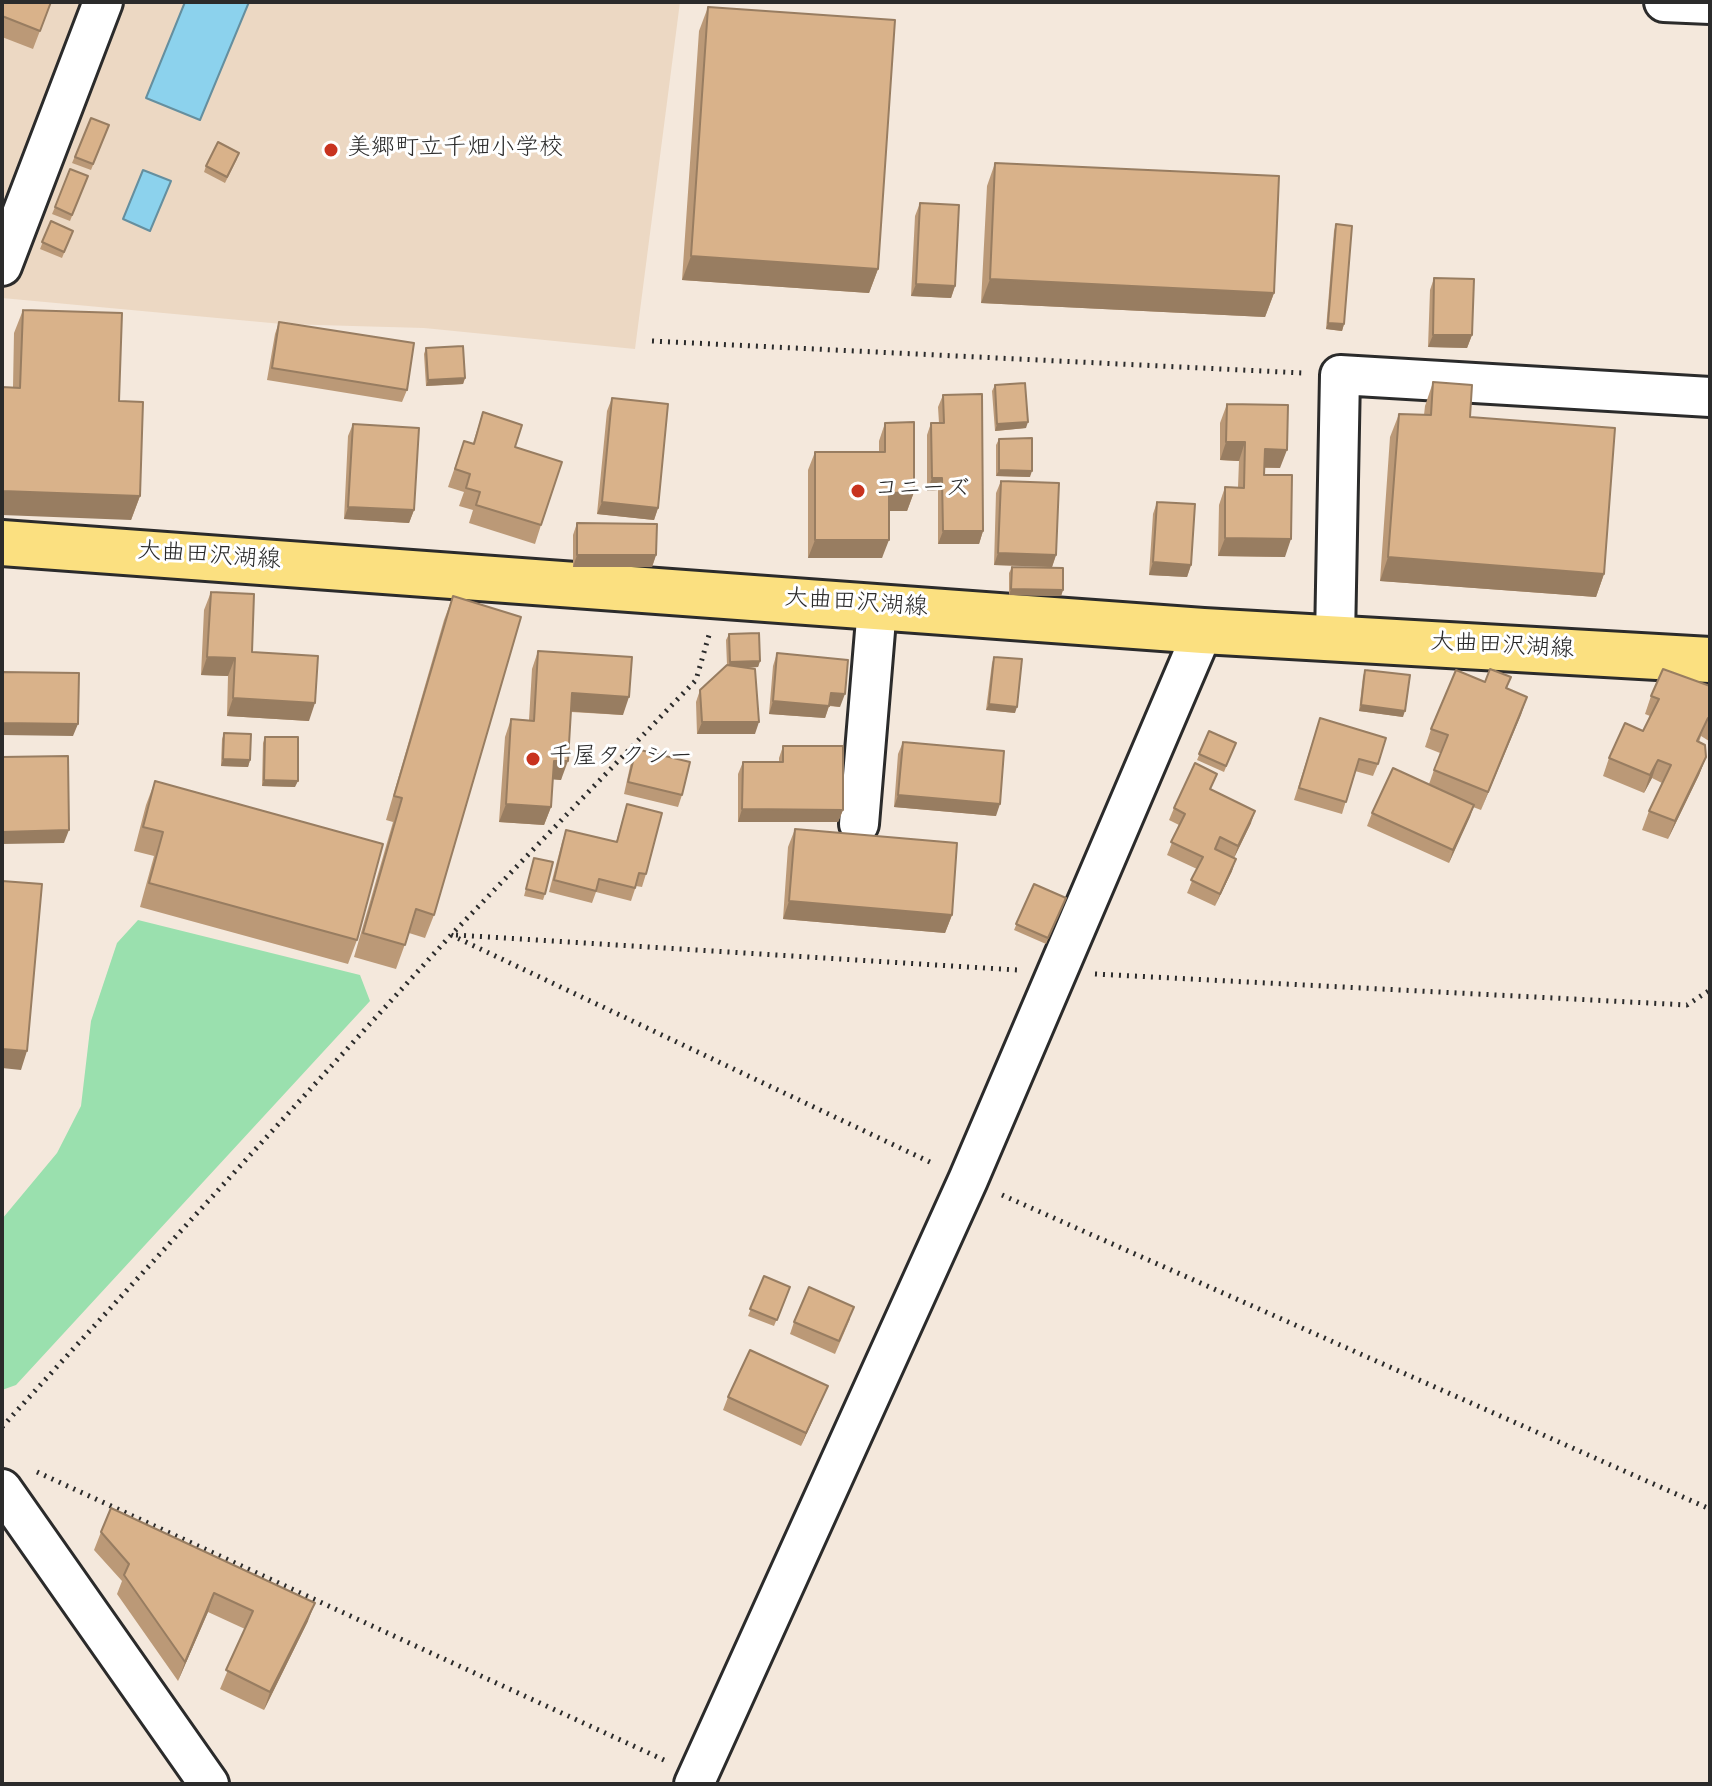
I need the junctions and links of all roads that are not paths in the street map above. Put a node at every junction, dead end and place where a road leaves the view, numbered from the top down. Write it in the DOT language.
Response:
graph roads {
  1 [pos="103,2"];
  2 [pos="1664,2"];
  3 [pos="1710,4"];
  4 [pos="2,266"];
  5 [pos="1710,397"];
  6 [pos="2,543"];
  7 [pos="877,607"];
  8 [pos="1203,631"];
  9 [pos="1335,639"];
  10 [pos="1710,660"];
  11 [pos="859,824"];
  12 [pos="16,1479"];
  13 [pos="696,1780"];
  14 [pos="209,1784"];
  1 -- 4 [label="street"];
  2 -- 3 [label="street"];
  5 -- 9 [label="street"];
  6 -- 7 [label="main road, 大曲田沢湖線"];
  7 -- 8 [label="main road, 大曲田沢湖線"];
  7 -- 11 [label="street"];
  8 -- 9 [label="main road, 大曲田沢湖線"];
  8 -- 13 [label="street"];
  9 -- 10 [label="main road, 大曲田沢湖線"];
  12 -- 14 [label="street"];
}
